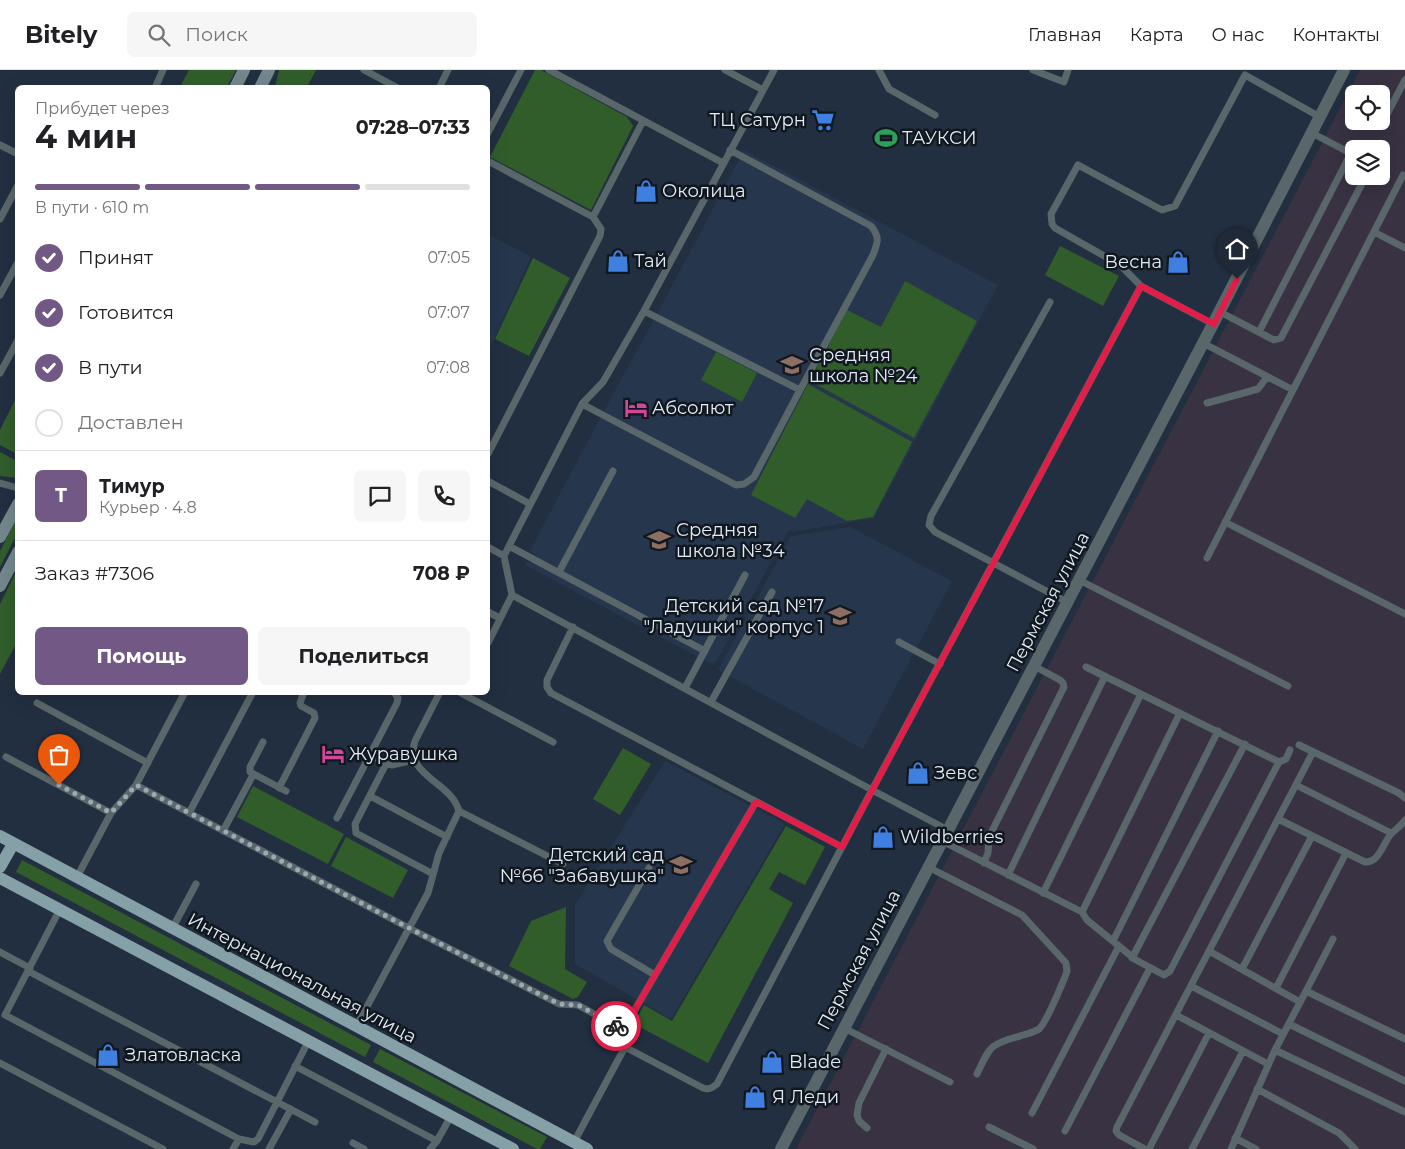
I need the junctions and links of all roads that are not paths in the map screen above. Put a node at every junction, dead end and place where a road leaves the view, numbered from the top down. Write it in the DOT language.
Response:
graph roads {
  1 [pos="163,70"];
  2 [pos="244,70"];
  3 [pos="269,70"];
  4 [pos="364,70"];
  5 [pos="448,70"];
  6 [pos="521,70"];
  7 [pos="549,70"];
  8 [pos="725,70"];
  9 [pos="774,70"];
  10 [pos="879,70"];
  11 [pos="1033,70"];
  12 [pos="1068,70"];
  13 [pos="1344,70"];
  14 [pos="1244,72"];
  15 [pos="1405,80"];
  16 [pos="156,85"];
  17 [pos="236,85"];
  18 [pos="262,85"];
  19 [pos="392,85"];
  20 [pos="440,85"];
  21 [pos="763,90"];
  22 [pos="1390,108"];
  23 [pos="935,115"];
  24 [pos="1320,117"];
  25 [pos="643,121"];
  26 [pos="490,129"];
  27 [pos="1312,133"];
  28 [pos="0,145"];
  29 [pos="730,150"];
  30 [pos="1345,150"];
  31 [pos="15,152"];
  32 [pos="490,162"];
  33 [pos="723,163"];
  34 [pos="1345,167"];
  35 [pos="1403,175"];
  36 [pos="1361,185"];
  37 [pos="15,191"];
  38 [pos="593,217"];
  39 [pos="0,219"];
  40 [pos="1374,232"];
  41 [pos="1405,248"];
  42 [pos="15,268"];
  43 [pos="1141,286"];
  44 [pos="0,295"];
  45 [pos="1050,302"];
  46 [pos="644,310"];
  47 [pos="1220,312"];
  48 [pos="1214,324"];
  49 [pos="1259,332"];
  50 [pos="1203,343"];
  51 [pos="15,346"];
  52 [pos="0,373"];
  53 [pos="1267,377"];
  54 [pos="800,390"];
  55 [pos="1292,390"];
  56 [pos="1207,403"];
  57 [pos="582,404"];
  58 [pos="490,450"];
  59 [pos="613,471"];
  60 [pos="490,482"];
  61 [pos="0,483"];
  62 [pos="15,487"];
  63 [pos="530,504"];
  64 [pos="15,510"];
  65 [pos="1225,522"];
  66 [pos="0,537"];
  67 [pos="508,546"];
  68 [pos="490,548"];
  69 [pos="504,556"];
  70 [pos="15,558"];
  71 [pos="1207,558"];
  72 [pos="994,563"];
  73 [pos="559,572"];
  74 [pos="745,574"];
  75 [pos="1079,580"];
  76 [pos="0,586"];
  77 [pos="772,592"];
  78 [pos="512,595"];
  79 [pos="1067,602"];
  80 [pos="490,613"];
  81 [pos="1405,614"];
  82 [pos="500,618"];
  83 [pos="573,627"];
  84 [pos="490,639"];
  85 [pos="899,642"];
  86 [pos="705,651"];
  87 [pos="940,664"];
  88 [pos="1034,666"];
  89 [pos="1086,667"];
  90 [pos="1105,676"];
  91 [pos="1288,686"];
  92 [pos="684,688"];
  93 [pos="1141,694"];
  94 [pos="184,695"];
  95 [pos="251,695"];
  96 [pos="303,695"];
  97 [pos="396,695"];
  98 [pos="438,695"];
  99 [pos="465,695"];
  100 [pos="711,702"];
  101 [pos="37,703"];
  102 [pos="1180,713"];
  103 [pos="1218,731"];
  104 [pos="262,742"];
  105 [pos="553,742"];
  106 [pos="1244,744"];
  107 [pos="1299,745"];
  108 [pos="1290,750"];
  109 [pos="1313,752"];
  110 [pos="370,755"];
  111 [pos="6,757"];
  112 [pos="414,760"];
  113 [pos="1279,762"];
  114 [pos="148,763"];
  115 [pos="386,764"];
  116 [pos="253,774"];
  117 [pos="136,785"];
  118 [pos="1296,785"];
  119 [pos="872,790"];
  120 [pos="370,796"];
  121 [pos="1405,798"];
  122 [pos="756,802"];
  123 [pos="459,811"];
  124 [pos="111,813"];
  125 [pos="189,813"];
  126 [pos="336,818"];
  127 [pos="1278,819"];
  128 [pos="1405,820"];
  129 [pos="223,831"];
  130 [pos="1391,833"];
  131 [pos="945,835"];
  132 [pos="0,836"];
  133 [pos="1312,836"];
  134 [pos="447,837"];
  135 [pos="13,844"];
  136 [pos="842,847"];
  137 [pos="1346,853"];
  138 [pos="984,863"];
  139 [pos="563,864"];
  140 [pos="0,867"];
  141 [pos="928,867"];
  142 [pos="649,868"];
  143 [pos="433,874"];
  144 [pos="1008,875"];
  145 [pos="76,877"];
  146 [pos="0,878"];
  147 [pos="196,884"];
  148 [pos="1043,893"];
  149 [pos="60,909"];
  150 [pos="1082,912"];
  151 [pos="409,928"];
  152 [pos="172,929"];
  153 [pos="1333,939"];
  154 [pos="1116,943"];
  155 [pos="1209,951"];
  156 [pos="0,952"];
  157 [pos="1132,958"];
  158 [pos="1150,968"];
  159 [pos="29,969"];
  160 [pos="1242,969"];
  161 [pos="654,975"];
  162 [pos="1191,986"];
  163 [pos="1276,988"];
  164 [pos="1306,991"];
  165 [pos="1300,1002"];
  166 [pos="2,1013"];
  167 [pos="1176,1016"];
  168 [pos="1289,1024"];
  169 [pos="356,1027"];
  170 [pos="844,1028"];
  171 [pos="623,1030"];
  172 [pos="1209,1033"];
  173 [pos="1283,1034"];
  174 [pos="1405,1039"];
  175 [pos="309,1040"];
  176 [pos="625,1047"];
  177 [pos="886,1049"];
  178 [pos="1275,1050"];
  179 [pos="1243,1051"];
  180 [pos="0,1063"];
  181 [pos="1268,1064"];
  182 [pos="295,1066"];
  183 [pos="977,1074"];
  184 [pos="1405,1081"];
  185 [pos="950,1082"];
  186 [pos="1257,1089"];
  187 [pos="277,1102"];
  188 [pos="290,1109"];
  189 [pos="1032,1112"];
  190 [pos="1405,1112"];
  191 [pos="451,1116"];
  192 [pos="315,1122"];
  193 [pos="989,1127"];
  194 [pos="867,1128"];
  195 [pos="1065,1131"];
  196 [pos="1235,1138"];
  197 [pos="239,1139"];
  198 [pos="437,1141"];
  199 [pos="574,1142"];
  200 [pos="353,1143"];
  201 [pos="163,1149"];
  202 [pos="234,1149"];
  203 [pos="269,1149"];
  204 [pos="364,1149"];
  205 [pos="430,1149"];
  206 [pos="513,1149"];
  207 [pos="588,1149"];
  208 [pos="781,1149"];
  209 [pos="1034,1149"];
  210 [pos="1145,1149"];
  211 [pos="1149,1149"];
  212 [pos="1192,1149"];
  213 [pos="1231,1149"];
  214 [pos="1256,1149"];
  215 [pos="1356,1149"];
  1 -- 16 [label="lane"];
  2 -- 17 [label="main road"];
  3 -- 18 [label="main road"];
  4 -- 19 [label="lane"];
  5 -- 20 [label="lane"];
  6 -- 26 [label="lane"];
  7 -- 25 [label="lane"];
  8 -- 21 [label="lane"];
  9 -- 21 [label="lane"];
  10 -- 23 [label="lane"];
  11 -- 12 [label="lane"];
  13 -- 24 [label="street, Пермская улица"];
  14 -- 24 [label="lane"];
  14 -- 43 [label="lane"];
  15 -- 22 [label="lane"];
  21 -- 29 [label="lane"];
  24 -- 27 [label="street, Пермская улица"];
  25 -- 33 [label="lane"];
  25 -- 38 [label="lane"];
  27 -- 30 [label="lane"];
  27 -- 47 [label="street, Пермская улица"];
  28 -- 31 [label="lane"];
  29 -- 33 [label="lane"];
  29 -- 54 [label="lane"];
  32 -- 38 [label="lane"];
  33 -- 46 [label="lane"];
  34 -- 49 [label="lane"];
  35 -- 40 [label="lane"];
  36 -- 49 [label="lane"];
  37 -- 39 [label="lane"];
  38 -- 58 [label="lane"];
  40 -- 41 [label="lane"];
  40 -- 55 [label="lane"];
  42 -- 44 [label="lane"];
  43 -- 48 [label="lane"];
  43 -- 72 [label="lane"];
  45 -- 72 [label="lane"];
  46 -- 54 [label="lane"];
  46 -- 57 [label="lane"];
  47 -- 48 [label="street, Пермская улица"];
  47 -- 49 [label="lane"];
  48 -- 50 [label="street, Пермская улица"];
  50 -- 53 [label="lane"];
  50 -- 75 [label="street, Пермская улица"];
  51 -- 52 [label="lane"];
  53 -- 55 [label="lane"];
  53 -- 56 [label="lane"];
  54 -- 57 [label="lane"];
  55 -- 65 [label="lane"];
  57 -- 63 [label="lane"];
  59 -- 73 [label="lane"];
  60 -- 63 [label="lane"];
  61 -- 62 [label="lane"];
  63 -- 67 [label="lane"];
  64 -- 66 [label="main road"];
  65 -- 71 [label="lane"];
  65 -- 81 [label="lane"];
  67 -- 69 [label="lane"];
  67 -- 73 [label="lane"];
  68 -- 69 [label="lane"];
  69 -- 78 [label="lane"];
  70 -- 76 [label="main road"];
  72 -- 79 [label="lane"];
  72 -- 87 [label="lane"];
  73 -- 86 [label="lane"];
  74 -- 86 [label="lane"];
  75 -- 79 [label="street, Пермская улица"];
  75 -- 91 [label="lane"];
  77 -- 100 [label="lane"];
  78 -- 82 [label="lane"];
  78 -- 83 [label="lane"];
  79 -- 88 [label="street, Пермская улица"];
  80 -- 82 [label="lane"];
  82 -- 84 [label="lane"];
  83 -- 92 [label="lane"];
  83 -- 122 [label="lane"];
  85 -- 87 [label="lane"];
  86 -- 92 [label="lane"];
  87 -- 119 [label="lane"];
  88 -- 131 [label="street, Пермская улица"];
  88 -- 138 [label="lane"];
  89 -- 90 [label="lane"];
  90 -- 93 [label="lane"];
  90 -- 144 [label="lane"];
  92 -- 100 [label="lane"];
  93 -- 102 [label="lane"];
  93 -- 148 [label="lane"];
  94 -- 114 [label="lane"];
  95 -- 125 [label="lane"];
  96 -- 116 [label="lane"];
  97 -- 110 [label="lane"];
  98 -- 112 [label="lane"];
  99 -- 105 [label="lane"];
  100 -- 119 [label="lane"];
  101 -- 114 [label="lane"];
  102 -- 103 [label="lane"];
  102 -- 150 [label="lane"];
  103 -- 106 [label="lane"];
  103 -- 154 [label="lane"];
  104 -- 116 [label="lane"];
  106 -- 113 [label="lane"];
  106 -- 157 [label="lane"];
  107 -- 109 [label="lane"];
  108 -- 113 [label="lane"];
  109 -- 118 [label="lane"];
  109 -- 121 [label="lane"];
  110 -- 115 [label="lane"];
  110 -- 126 [label="lane"];
  111 -- 124 [label="lane"];
  112 -- 115 [label="lane"];
  112 -- 123 [label="lane"];
  113 -- 158 [label="lane"];
  114 -- 117 [label="lane"];
  115 -- 120 [label="lane"];
  116 -- 129 [label="lane"];
  117 -- 124 [label="lane"];
  117 -- 125 [label="lane"];
  118 -- 127 [label="lane"];
  118 -- 130 [label="lane"];
  119 -- 131 [label="lane"];
  119 -- 136 [label="lane"];
  120 -- 134 [label="lane"];
  120 -- 143 [label="lane"];
  122 -- 136 [label="lane"];
  122 -- 161 [label="lane"];
  123 -- 134 [label="lane"];
  123 -- 139 [label="lane"];
  124 -- 145 [label="lane"];
  125 -- 129 [label="lane"];
  127 -- 133 [label="lane"];
  127 -- 155 [label="lane"];
  128 -- 130 [label="lane"];
  129 -- 151 [label="lane"];
  130 -- 137 [label="lane"];
  131 -- 138 [label="lane"];
  131 -- 141 [label="street, Пермская улица"];
  132 -- 135 [label="main road, Интернациональная улица"];
  133 -- 137 [label="lane"];
  133 -- 160 [label="lane"];
  134 -- 143 [label="lane"];
  135 -- 140 [label="main road"];
  135 -- 145 [label="main road, Интернациональная улица"];
  136 -- 176 [label="lane"];
  137 -- 163 [label="lane"];
  138 -- 144 [label="lane"];
  141 -- 170 [label="street, Пермская улица"];
  141 -- 183 [label="lane"];
  142 -- 161 [label="lane"];
  143 -- 151 [label="lane"];
  144 -- 148 [label="lane"];
  145 -- 152 [label="main road, Интернациональная улица"];
  146 -- 149 [label="main road"];
  147 -- 152 [label="lane"];
  148 -- 150 [label="lane"];
  149 -- 159 [label="lane"];
  149 -- 175 [label="main road"];
  150 -- 154 [label="lane"];
  151 -- 169 [label="lane"];
  151 -- 171 [label="lane"];
  152 -- 169 [label="main road, Интернациональная улица"];
  153 -- 164 [label="lane"];
  154 -- 157 [label="lane"];
  154 -- 189 [label="lane"];
  155 -- 160 [label="lane"];
  155 -- 162 [label="lane"];
  156 -- 159 [label="lane"];
  157 -- 158 [label="lane"];
  158 -- 195 [label="lane"];
  159 -- 166 [label="lane"];
  159 -- 187 [label="lane"];
  160 -- 163 [label="lane"];
  161 -- 171 [label="lane"];
  162 -- 167 [label="lane"];
  162 -- 173 [label="lane"];
  163 -- 165 [label="lane"];
  164 -- 165 [label="lane"];
  164 -- 174 [label="lane"];
  165 -- 168 [label="lane"];
  166 -- 197 [label="lane"];
  167 -- 172 [label="lane"];
  167 -- 210 [label="lane"];
  168 -- 173 [label="lane"];
  168 -- 184 [label="lane"];
  169 -- 199 [label="main road, Интернациональная улица"];
  170 -- 177 [label="lane"];
  170 -- 208 [label="street, Пермская улица"];
  171 -- 176 [label="lane"];
  172 -- 179 [label="lane"];
  172 -- 211 [label="lane"];
  173 -- 178 [label="lane"];
  175 -- 182 [label="lane"];
  175 -- 191 [label="main road"];
  176 -- 199 [label="lane"];
  177 -- 185 [label="lane"];
  177 -- 194 [label="lane"];
  178 -- 181 [label="lane"];
  178 -- 190 [label="lane"];
  179 -- 181 [label="lane"];
  179 -- 212 [label="lane"];
  180 -- 201 [label="lane"];
  181 -- 186 [label="lane"];
  182 -- 187 [label="lane"];
  182 -- 198 [label="lane"];
  186 -- 196 [label="lane"];
  186 -- 215 [label="lane"];
  187 -- 188 [label="lane"];
  187 -- 197 [label="lane"];
  188 -- 192 [label="lane"];
  188 -- 203 [label="lane"];
  191 -- 198 [label="lane"];
  191 -- 206 [label="main road"];
  193 -- 209 [label="lane"];
  196 -- 213 [label="lane"];
  196 -- 214 [label="lane"];
  197 -- 202 [label="lane"];
  198 -- 205 [label="lane"];
  199 -- 207 [label="main road, Интернациональная улица"];
  200 -- 204 [label="lane"];
}
